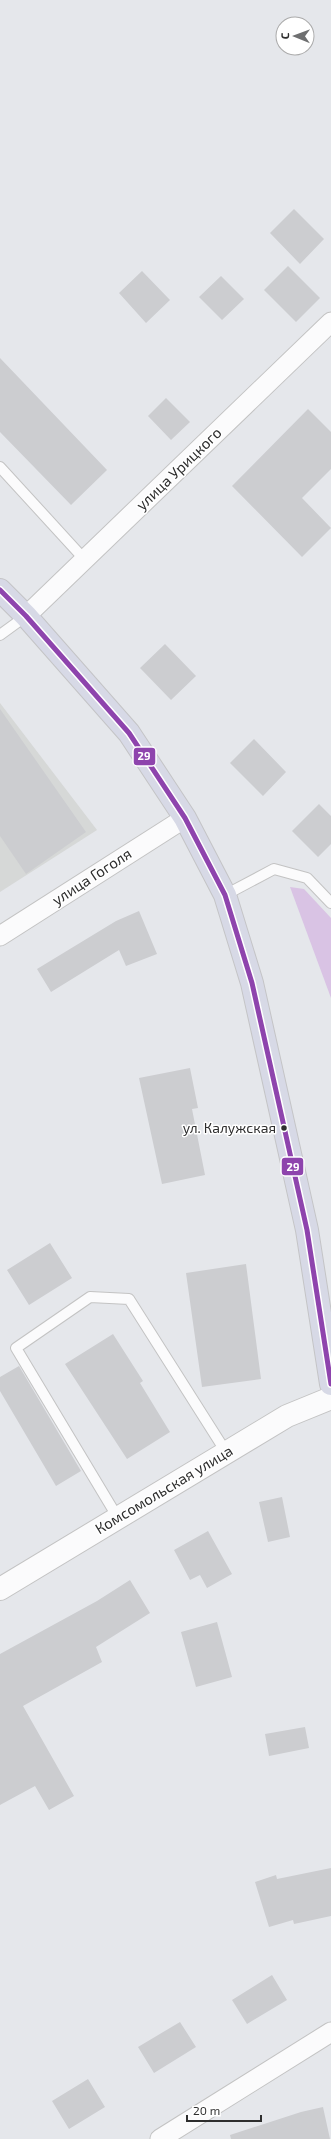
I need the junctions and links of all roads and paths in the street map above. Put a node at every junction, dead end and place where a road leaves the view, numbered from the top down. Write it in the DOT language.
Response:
graph roads {
  1 [pos="331,322"];
  2 [pos="0,467"];
  3 [pos="85,560"];
  4 [pos="0,590"];
  5 [pos="26,616"];
  6 [pos="0,635"];
  7 [pos="185,818"];
  8 [pos="224,895"];
  9 [pos="331,903"];
  10 [pos="0,936"];
  11 [pos="307,1230"];
  12 [pos="331,1275"];
  13 [pos="331,1384"];
  14 [pos="331,1398"];
  15 [pos="226,1452"];
  16 [pos="118,1518"];
  17 [pos="0,1589"];
  18 [pos="331,2032"];
  19 [pos="160,2139"];
  1 -- 3 [label="street, улица Урицкого"];
  2 -- 3 [label="lane"];
  3 -- 5 [label="street, улица Урицкого"];
  4 -- 5 [label="main road"];
  5 -- 6 [label="lane"];
  5 -- 7 [label="main road"];
  7 -- 8 [label="main road"];
  7 -- 10 [label="street, улица Гоголя"];
  8 -- 9 [label="lane"];
  8 -- 11 [label="main road"];
  11 -- 12 [label="main road"];
  11 -- 13 [label="main road"];
  14 -- 15 [label="street, Комсомольская улица"];
  15 -- 16 [label="street, Комсомольская улица"];
  15 -- 16 [label="lane"];
  16 -- 17 [label="street, Комсомольская улица"];
  18 -- 19 [label="street"];
}
